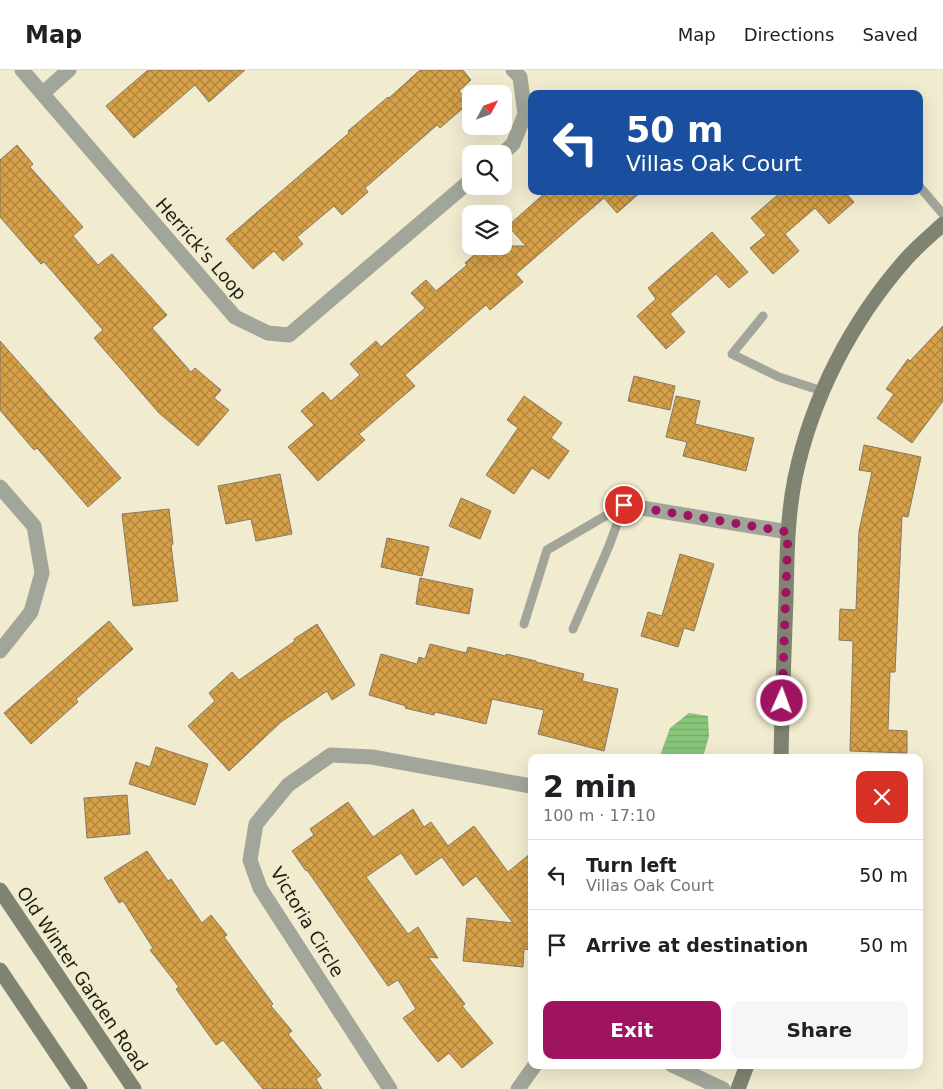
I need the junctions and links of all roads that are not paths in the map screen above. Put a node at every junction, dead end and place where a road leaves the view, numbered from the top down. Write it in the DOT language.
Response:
graph roads {
  1 [pos="22,70"];
  2 [pos="69,70"];
  3 [pos="513,70"];
  4 [pos="43,93"];
  5 [pos="512,145"];
  6 [pos="462,188"];
  7 [pos="923,191"];
  8 [pos="943,214"];
  9 [pos="943,224"];
  10 [pos="763,316"];
  11 [pos="822,391"];
  12 [pos="0,487"];
  13 [pos="624,505"];
  14 [pos="788,532"];
  15 [pos="524,624"];
  16 [pos="573,629"];
  17 [pos="0,650"];
  18 [pos="781,754"];
  19 [pos="528,785"];
  20 [pos="0,890"];
  21 [pos="0,970"];
  22 [pos="531,1069"];
  23 [pos="680,1069"];
  24 [pos="746,1069"];
  25 [pos="80,1089"];
  26 [pos="134,1089"];
  27 [pos="390,1089"];
  28 [pos="518,1089"];
  29 [pos="723,1089"];
  30 [pos="738,1089"];
  1 -- 4 [label="street, Herrick's Loop"];
  2 -- 4 [label="street"];
  3 -- 5 [label="street"];
  4 -- 6 [label="street, Herrick's Loop"];
  7 -- 8 [label="lane"];
  9 -- 11 [label="street"];
  10 -- 11 [label="lane"];
  11 -- 14 [label="street"];
  12 -- 17 [label="street"];
  13 -- 14 [label="street"];
  13 -- 15 [label="lane"];
  13 -- 16 [label="lane"];
  14 -- 18 [label="street"];
  19 -- 27 [label="street, Victoria Circle"];
  20 -- 26 [label="street, Old Winter Garden Road"];
  21 -- 25 [label="street"];
  22 -- 28 [label="street"];
  23 -- 29 [label="street"];
  24 -- 30 [label="street"];
}
